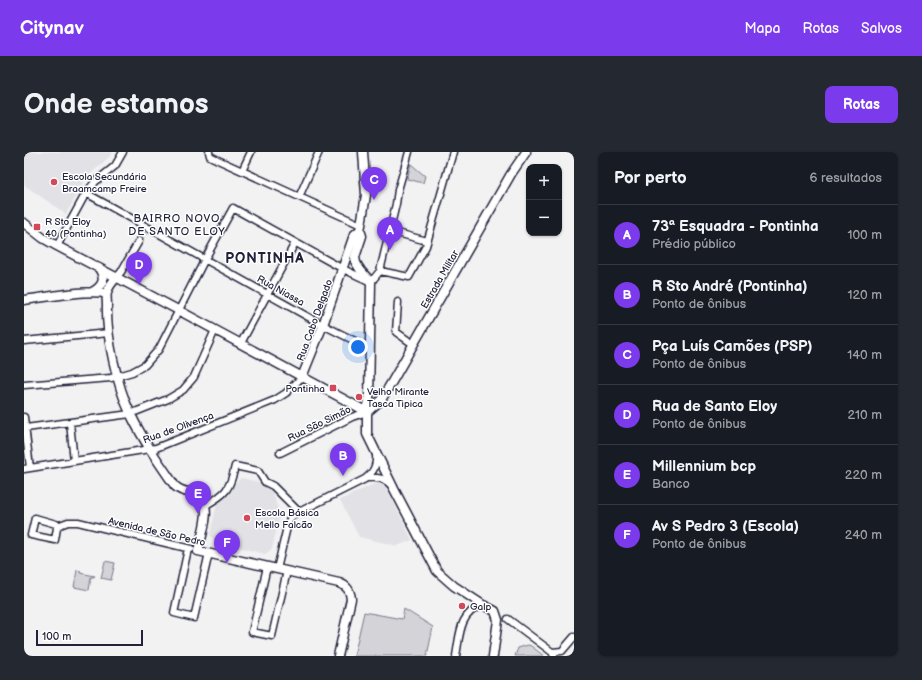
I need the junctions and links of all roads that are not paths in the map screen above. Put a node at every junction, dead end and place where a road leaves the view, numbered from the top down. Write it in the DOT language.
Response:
graph roads {
  1 [pos="123,152"];
  2 [pos="209,152"];
  3 [pos="250,152"];
  4 [pos="319,152"];
  5 [pos="363,152"];
  6 [pos="409,152"];
  7 [pos="453,152"];
  8 [pos="526,152"];
  9 [pos="242,171"];
  10 [pos="86,193"];
  11 [pos="299,197"];
  12 [pos="24,224"];
  13 [pos="361,227"];
  14 [pos="390,231"];
  15 [pos="139,241"];
  16 [pos="427,241"];
  17 [pos="295,243"];
  18 [pos="57,246"];
  19 [pos="205,259"];
  20 [pos="99,268"];
  21 [pos="343,269"];
  22 [pos="380,271"];
  23 [pos="117,277"];
  24 [pos="371,282"];
  25 [pos="91,292"];
  26 [pos="106,294"];
  27 [pos="268,294"];
  28 [pos="24,300"];
  29 [pos="398,302"];
  30 [pos="178,310"];
  31 [pos="323,325"];
  32 [pos="216,330"];
  33 [pos="109,333"];
  34 [pos="24,341"];
  35 [pos="241,343"];
  36 [pos="413,344"];
  37 [pos="370,346"];
  38 [pos="118,376"];
  39 [pos="302,376"];
  40 [pos="24,385"];
  41 [pos="367,412"];
  42 [pos="130,414"];
  43 [pos="24,417"];
  44 [pos="70,423"];
  45 [pos="26,428"];
  46 [pos="150,449"];
  47 [pos="374,449"];
  48 [pos="280,453"];
  49 [pos="74,461"];
  50 [pos="27,468"];
  51 [pos="366,479"];
  52 [pos="394,489"];
  53 [pos="206,505"];
  54 [pos="299,512"];
  55 [pos="57,526"];
  56 [pos="31,535"];
  57 [pos="24,538"];
  58 [pos="188,549"];
  59 [pos="198,551"];
  60 [pos="209,553"];
  61 [pos="267,566"];
  62 [pos="277,569"];
  63 [pos="287,571"];
  64 [pos="483,605"];
  65 [pos="508,619"];
  66 [pos="574,637"];
  67 [pos="553,654"];
  68 [pos="338,656"];
  69 [pos="456,656"];
  70 [pos="493,656"];
  1 -- 10 [label="street"];
  2 -- 9 [label="street"];
  3 -- 9 [label="street"];
  4 -- 11 [label="street"];
  5 -- 13 [label="main road"];
  6 -- 14 [label="street"];
  7 -- 16 [label="street"];
  8 -- 36 [label="main road, Estrada Militar"];
  9 -- 11 [label="street"];
  10 -- 18 [label="street"];
  10 -- 19 [label="street, Rua Niassa"];
  11 -- 13 [label="street"];
  12 -- 18 [label="main road"];
  13 -- 21 [label="main road, Rua Cabo Delgado"];
  13 -- 24 [label="main road"];
  14 -- 16 [label="street"];
  14 -- 22 [label="street"];
  15 -- 23 [label="street"];
  16 -- 22 [label="street"];
  17 -- 19 [label="street"];
  17 -- 21 [label="street"];
  17 -- 27 [label="street"];
  18 -- 20 [label="main road"];
  19 -- 27 [label="street, Rua Niassa"];
  19 -- 30 [label="street"];
  20 -- 23 [label="main road"];
  20 -- 25 [label="main road"];
  21 -- 24 [label="street"];
  21 -- 31 [label="main road, Rua Cabo Delgado"];
  22 -- 24 [label="street"];
  23 -- 26 [label="main road"];
  23 -- 30 [label="main road"];
  24 -- 37 [label="main road"];
  25 -- 26 [label="main road"];
  25 -- 28 [label="main road"];
  26 -- 33 [label="main road"];
  27 -- 31 [label="street, Rua Niassa"];
  27 -- 35 [label="street"];
  29 -- 36 [label="street"];
  30 -- 32 [label="main road"];
  30 -- 38 [label="street"];
  31 -- 37 [label="street, Rua Niassa"];
  31 -- 39 [label="main road, Rua Cabo Delgado"];
  32 -- 35 [label="main road"];
  32 -- 42 [label="street"];
  33 -- 34 [label="street"];
  33 -- 38 [label="main road"];
  35 -- 39 [label="main road"];
  36 -- 41 [label="main road, Estrada Militar"];
  37 -- 41 [label="main road"];
  38 -- 40 [label="street"];
  38 -- 42 [label="main road"];
  39 -- 41 [label="main road"];
  39 -- 46 [label="street, Rua de Olivença"];
  41 -- 47 [label="main road"];
  41 -- 48 [label="street, Rua São Simão"];
  42 -- 44 [label="street"];
  42 -- 46 [label="main road"];
  43 -- 45 [label="street"];
  44 -- 45 [label="street"];
  44 -- 49 [label="street"];
  45 -- 50 [label="street"];
  46 -- 49 [label="street, Rua de Olivença"];
  46 -- 53 [label="main road"];
  47 -- 51 [label="street"];
  47 -- 52 [label="main road"];
  49 -- 50 [label="street, Rua de Olivença"];
  51 -- 52 [label="street"];
  51 -- 54 [label="street"];
  52 -- 64 [label="main road"];
  53 -- 54 [label="street"];
  53 -- 59 [label="main road"];
  54 -- 62 [label="street"];
  55 -- 56 [label="street"];
  55 -- 56 [label="street"];
  55 -- 58 [label="street, Avenida de São Pedro"];
  56 -- 57 [label="street"];
  58 -- 59 [label="street, Avenida de São Pedro"];
  58 -- 60 [label="street"];
  59 -- 60 [label="main road, Avenida de São Pedro"];
  60 -- 61 [label="main road, Avenida de São Pedro"];
  61 -- 62 [label="main road, Avenida de São Pedro"];
  61 -- 63 [label="street"];
  62 -- 63 [label="main road, Avenida de São Pedro"];
  63 -- 68 [label="main road, Avenida de São Pedro"];
  64 -- 69 [label="street"];
  64 -- 70 [label="main road"];
  65 -- 67 [label="street"];
  66 -- 67 [label="street"];
}
